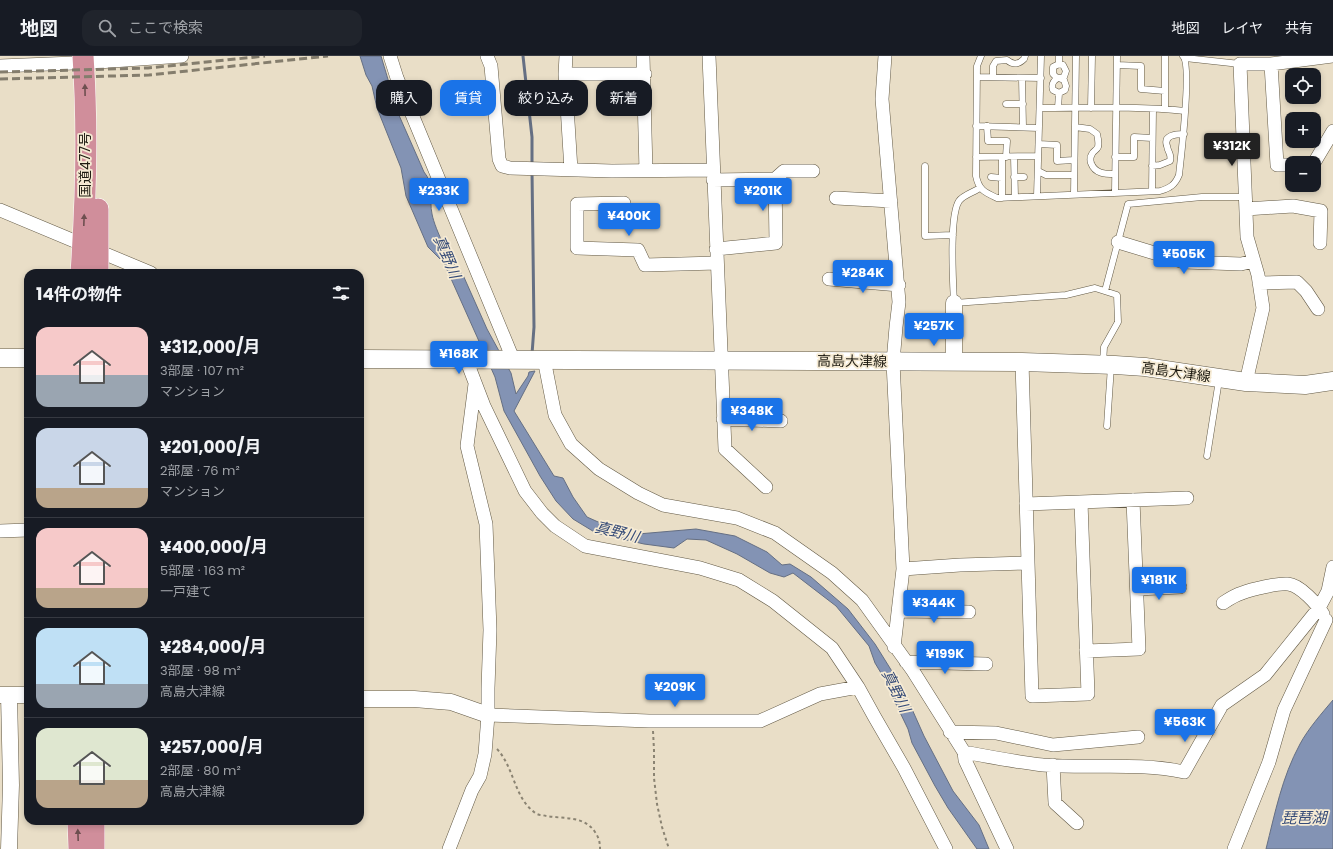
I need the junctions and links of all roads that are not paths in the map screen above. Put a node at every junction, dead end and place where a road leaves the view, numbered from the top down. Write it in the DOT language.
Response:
graph roads {
  1 [pos="182,56"];
  2 [pos="390,56"];
  3 [pos="487,56"];
  4 [pos="566,56"];
  5 [pos="644,56"];
  6 [pos="709,56"];
  7 [pos="885,56"];
  8 [pos="981,56"];
  9 [pos="1025,56"];
  10 [pos="1042,56"];
  11 [pos="1059,56"];
  12 [pos="1076,56"];
  13 [pos="1092,56"];
  14 [pos="1117,56"];
  15 [pos="1165,56"];
  16 [pos="1333,56"];
  17 [pos="1185,57"];
  18 [pos="91,59"];
  19 [pos="1239,60"];
  20 [pos="1059,64"];
  21 [pos="1271,64"];
  22 [pos="0,66"];
  23 [pos="1117,66"];
  24 [pos="565,74"];
  25 [pos="645,74"];
  26 [pos="977,77"];
  27 [pos="993,77"];
  28 [pos="1022,78"];
  29 [pos="1041,78"];
  30 [pos="1059,78"];
  31 [pos="1165,91"];
  32 [pos="1059,93"];
  33 [pos="1006,104"];
  34 [pos="1023,104"];
  35 [pos="1040,108"];
  36 [pos="1058,108"];
  37 [pos="1075,108"];
  38 [pos="1091,108"];
  39 [pos="1116,108"];
  40 [pos="1153,109"];
  41 [pos="1165,109"];
  42 [pos="1185,112"];
  43 [pos="976,126"];
  44 [pos="987,126"];
  45 [pos="1023,127"];
  46 [pos="1075,127"];
  47 [pos="1039,128"];
  48 [pos="1333,132"];
  49 [pos="1184,134"];
  50 [pos="1152,138"];
  51 [pos="1039,144"];
  52 [pos="1038,156"];
  53 [pos="1319,156"];
  54 [pos="1004,157"];
  55 [pos="1014,157"];
  56 [pos="1115,157"];
  57 [pos="976,158"];
  58 [pos="1074,160"];
  59 [pos="1285,165"];
  60 [pos="925,166"];
  61 [pos="1152,166"];
  62 [pos="571,170"];
  63 [pos="646,171"];
  64 [pos="813,171"];
  65 [pos="1038,171"];
  66 [pos="1115,174"];
  67 [pos="713,175"];
  68 [pos="1074,175"];
  69 [pos="1014,176"];
  70 [pos="1024,177"];
  71 [pos="991,178"];
  72 [pos="1002,178"];
  73 [pos="775,180"];
  74 [pos="980,188"];
  75 [pos="1152,191"];
  76 [pos="1115,192"];
  77 [pos="1074,194"];
  78 [pos="1037,196"];
  79 [pos="1014,197"];
  80 [pos="836,198"];
  81 [pos="1002,198"];
  82 [pos="891,201"];
  83 [pos="624,203"];
  84 [pos="1246,203"];
  85 [pos="0,210"];
  86 [pos="953,235"];
  87 [pos="1118,242"];
  88 [pos="1320,243"];
  89 [pos="91,248"];
  90 [pos="716,249"];
  91 [pos="1254,261"];
  92 [pos="717,263"];
  93 [pos="83,269"];
  94 [pos="97,269"];
  95 [pos="141,269"];
  96 [pos="829,278"];
  97 [pos="1259,283"];
  98 [pos="899,285"];
  99 [pos="1105,291"];
  100 [pos="954,303"];
  101 [pos="1318,309"];
  102 [pos="0,358"];
  103 [pos="24,358"];
  104 [pos="364,359"];
  105 [pos="469,359"];
  106 [pos="514,359"];
  107 [pos="544,359"];
  108 [pos="720,360"];
  109 [pos="893,362"];
  110 [pos="954,362"];
  111 [pos="1022,362"];
  112 [pos="1107,364"];
  113 [pos="1220,378"];
  114 [pos="475,382"];
  115 [pos="1246,382"];
  116 [pos="1329,385"];
  117 [pos="723,419"];
  118 [pos="781,421"];
  119 [pos="1107,426"];
  120 [pos="1207,456"];
  121 [pos="766,487"];
  122 [pos="1187,498"];
  123 [pos="1133,500"];
  124 [pos="1081,502"];
  125 [pos="1026,504"];
  126 [pos="24,530"];
  127 [pos="0,531"];
  128 [pos="1028,563"];
  129 [pos="1333,567"];
  130 [pos="903,568"];
  131 [pos="1180,587"];
  132 [pos="1137,589"];
  133 [pos="1222,603"];
  134 [pos="1319,608"];
  135 [pos="898,611"];
  136 [pos="969,612"];
  137 [pos="1330,622"];
  138 [pos="894,647"];
  139 [pos="1086,651"];
  140 [pos="906,662"];
  141 [pos="986,664"];
  142 [pos="858,687"];
  143 [pos="4,695"];
  144 [pos="24,695"];
  145 [pos="364,699"];
  146 [pos="488,715"];
  147 [pos="950,732"];
  148 [pos="1138,737"];
  149 [pos="964,752"];
  150 [pos="1053,765"];
  151 [pos="1077,823"];
  152 [pos="78,825"];
  153 [pos="94,825"];
  154 [pos="9,849"];
  155 [pos="79,849"];
  156 [pos="94,849"];
  157 [pos="448,849"];
  158 [pos="946,849"];
  159 [pos="1007,849"];
  160 [pos="1234,849"];
  1 -- 18 [label="street"];
  2 -- 106 [label="street"];
  3 -- 62 [label="street"];
  4 -- 24 [label="street"];
  5 -- 25 [label="street"];
  6 -- 67 [label="street"];
  7 -- 82 [label="street"];
  8 -- 26 [label="lane"];
  9 -- 27 [label="lane"];
  10 -- 29 [label="lane"];
  11 -- 20 [label="lane"];
  12 -- 37 [label="lane"];
  13 -- 38 [label="lane"];
  14 -- 23 [label="lane"];
  15 -- 31 [label="lane"];
  16 -- 21 [label="street"];
  17 -- 19 [label="lane"];
  17 -- 42 [label="lane"];
  18 -- 22 [label="street"];
  18 -- 89 [label="highway, 国道477号"];
  19 -- 21 [label="street"];
  19 -- 84 [label="street"];
  20 -- 30 [label="lane"];
  20 -- 30 [label="lane"];
  21 -- 59 [label="street"];
  23 -- 31 [label="lane"];
  23 -- 39 [label="lane"];
  24 -- 25 [label="street"];
  24 -- 62 [label="street"];
  25 -- 63 [label="street"];
  26 -- 27 [label="lane"];
  26 -- 43 [label="lane"];
  27 -- 28 [label="lane"];
  28 -- 29 [label="lane"];
  28 -- 34 [label="lane"];
  29 -- 35 [label="lane"];
  30 -- 32 [label="lane"];
  30 -- 32 [label="lane"];
  31 -- 41 [label="lane"];
  32 -- 36 [label="lane"];
  33 -- 34 [label="lane"];
  34 -- 45 [label="lane"];
  35 -- 36 [label="lane"];
  35 -- 47 [label="lane"];
  36 -- 37 [label="lane"];
  37 -- 38 [label="lane"];
  37 -- 46 [label="lane"];
  38 -- 39 [label="lane"];
  39 -- 40 [label="lane"];
  39 -- 56 [label="lane"];
  40 -- 41 [label="lane"];
  40 -- 50 [label="lane"];
  41 -- 42 [label="lane"];
  42 -- 49 [label="lane"];
  43 -- 44 [label="lane"];
  43 -- 57 [label="lane"];
  44 -- 45 [label="lane"];
  44 -- 54 [label="lane"];
  45 -- 47 [label="lane"];
  46 -- 58 [label="lane"];
  46 -- 66 [label="lane"];
  47 -- 51 [label="lane"];
  48 -- 53 [label="street"];
  49 -- 61 [label="lane"];
  49 -- 75 [label="lane"];
  50 -- 56 [label="lane"];
  50 -- 61 [label="lane"];
  51 -- 52 [label="lane"];
  51 -- 58 [label="lane"];
  52 -- 55 [label="lane"];
  52 -- 65 [label="lane"];
  54 -- 55 [label="lane"];
  54 -- 57 [label="lane"];
  54 -- 72 [label="lane"];
  55 -- 69 [label="lane"];
  56 -- 66 [label="lane"];
  57 -- 74 [label="lane"];
  58 -- 68 [label="lane"];
  60 -- 86 [label="lane"];
  61 -- 75 [label="lane"];
  62 -- 63 [label="street"];
  63 -- 67 [label="street"];
  64 -- 73 [label="street"];
  65 -- 68 [label="lane"];
  65 -- 78 [label="lane"];
  66 -- 76 [label="lane"];
  67 -- 73 [label="street"];
  67 -- 90 [label="street"];
  68 -- 77 [label="lane"];
  69 -- 70 [label="lane"];
  69 -- 79 [label="lane"];
  71 -- 72 [label="lane"];
  72 -- 81 [label="lane"];
  73 -- 90 [label="street"];
  74 -- 81 [label="lane"];
  74 -- 86 [label="lane"];
  75 -- 76 [label="lane"];
  76 -- 77 [label="lane"];
  77 -- 78 [label="lane"];
  78 -- 79 [label="lane"];
  79 -- 81 [label="lane"];
  80 -- 82 [label="street"];
  82 -- 98 [label="street"];
  83 -- 92 [label="street"];
  84 -- 87 [label="lane"];
  84 -- 88 [label="street"];
  84 -- 91 [label="street"];
  85 -- 89 [label="street"];
  86 -- 100 [label="lane"];
  87 -- 91 [label="street"];
  87 -- 99 [label="lane"];
  89 -- 93 [label="highway, 国道477号"];
  89 -- 94 [label="highway, 国道477号"];
  89 -- 95 [label="street"];
  90 -- 92 [label="street"];
  91 -- 97 [label="street"];
  92 -- 108 [label="street"];
  96 -- 98 [label="street"];
  97 -- 101 [label="street"];
  97 -- 115 [label="street"];
  98 -- 109 [label="street"];
  99 -- 100 [label="lane"];
  99 -- 112 [label="lane"];
  100 -- 110 [label="street"];
  102 -- 103 [label="main road"];
  104 -- 105 [label="main road"];
  105 -- 106 [label="main road, 高島大津線"];
  105 -- 114 [label="street"];
  106 -- 107 [label="main road, 高島大津線"];
  107 -- 108 [label="main road, 高島大津線"];
  107 -- 138 [label="street"];
  108 -- 109 [label="main road, 高島大津線"];
  108 -- 117 [label="street"];
  109 -- 110 [label="main road, 高島大津線"];
  109 -- 130 [label="street"];
  110 -- 111 [label="main road, 高島大津線"];
  111 -- 112 [label="main road, 高島大津線"];
  111 -- 125 [label="street"];
  112 -- 113 [label="main road, 高島大津線"];
  112 -- 119 [label="lane"];
  113 -- 115 [label="main road, 高島大津線"];
  113 -- 120 [label="lane"];
  114 -- 142 [label="street"];
  114 -- 146 [label="street"];
  115 -- 116 [label="main road, 高島大津線"];
  117 -- 118 [label="street"];
  117 -- 121 [label="street"];
  122 -- 123 [label="street"];
  123 -- 124 [label="street"];
  123 -- 132 [label="street"];
  124 -- 125 [label="street"];
  124 -- 139 [label="street"];
  125 -- 128 [label="street"];
  126 -- 127 [label="street"];
  128 -- 130 [label="street"];
  128 -- 139 [label="street"];
  129 -- 134 [label="street"];
  130 -- 135 [label="street"];
  131 -- 132 [label="street"];
  132 -- 139 [label="street"];
  133 -- 134 [label="street"];
  134 -- 137 [label="street"];
  134 -- 150 [label="street"];
  135 -- 136 [label="street"];
  135 -- 138 [label="street"];
  137 -- 160 [label="street"];
  138 -- 140 [label="street"];
  140 -- 141 [label="street"];
  140 -- 147 [label="street"];
  142 -- 146 [label="street"];
  142 -- 158 [label="street"];
  143 -- 144 [label="street"];
  143 -- 154 [label="street"];
  145 -- 146 [label="street"];
  146 -- 157 [label="street"];
  147 -- 148 [label="street"];
  147 -- 149 [label="street"];
  149 -- 150 [label="street"];
  149 -- 159 [label="street"];
  150 -- 151 [label="street"];
  155 -- 152 [label="highway, one-way"];
  153 -- 156 [label="highway"];
}
